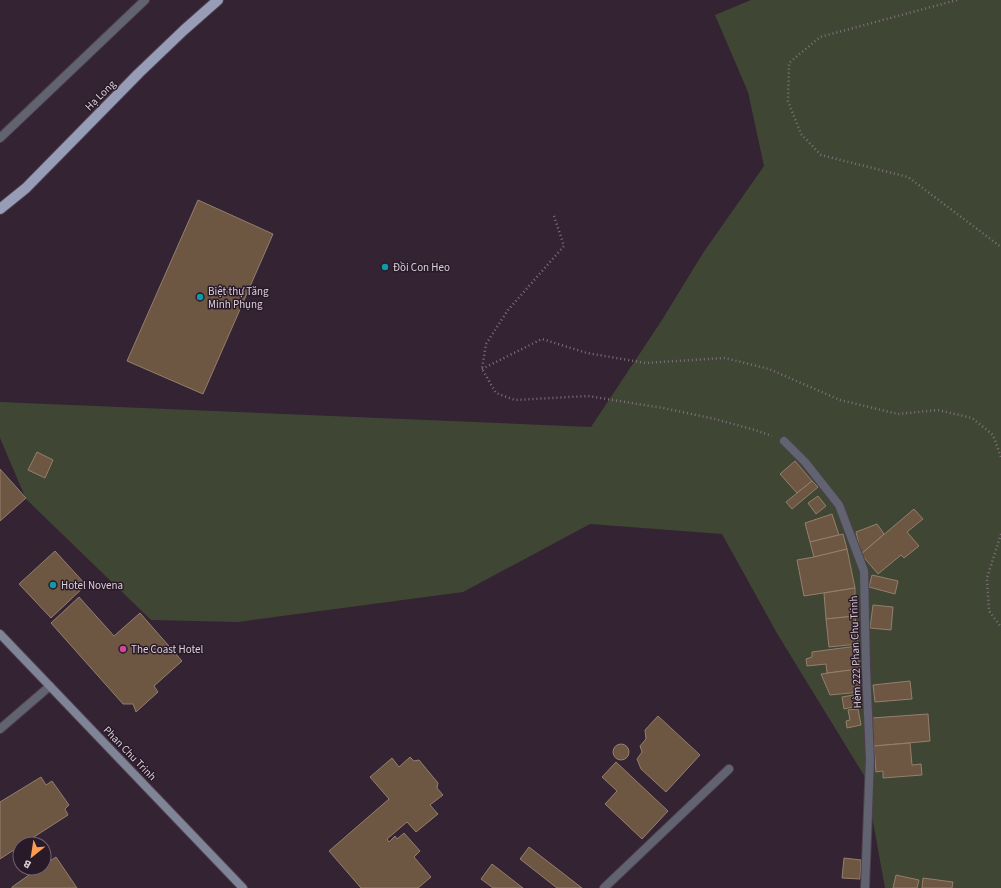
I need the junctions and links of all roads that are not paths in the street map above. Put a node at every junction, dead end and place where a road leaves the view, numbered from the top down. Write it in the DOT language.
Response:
graph roads {
  1 [pos="145,0"];
  2 [pos="218,0"];
  3 [pos="0,138"];
  4 [pos="0,209"];
  5 [pos="784,441"];
  6 [pos="0,634"];
  7 [pos="50,686"];
  8 [pos="0,729"];
  9 [pos="729,769"];
  10 [pos="241,887"];
  11 [pos="604,888"];
  12 [pos="865,888"];
  1 -- 3 [label="street"];
  2 -- 4 [label="main road, Hạ Long"];
  5 -- 12 [label="street, Hẻm 222 Phan Chu Trinh"];
  6 -- 7 [label="main road, Phan Chu Trinh"];
  7 -- 8 [label="street"];
  7 -- 10 [label="main road, Phan Chu Trinh"];
  9 -- 11 [label="street"];
}
